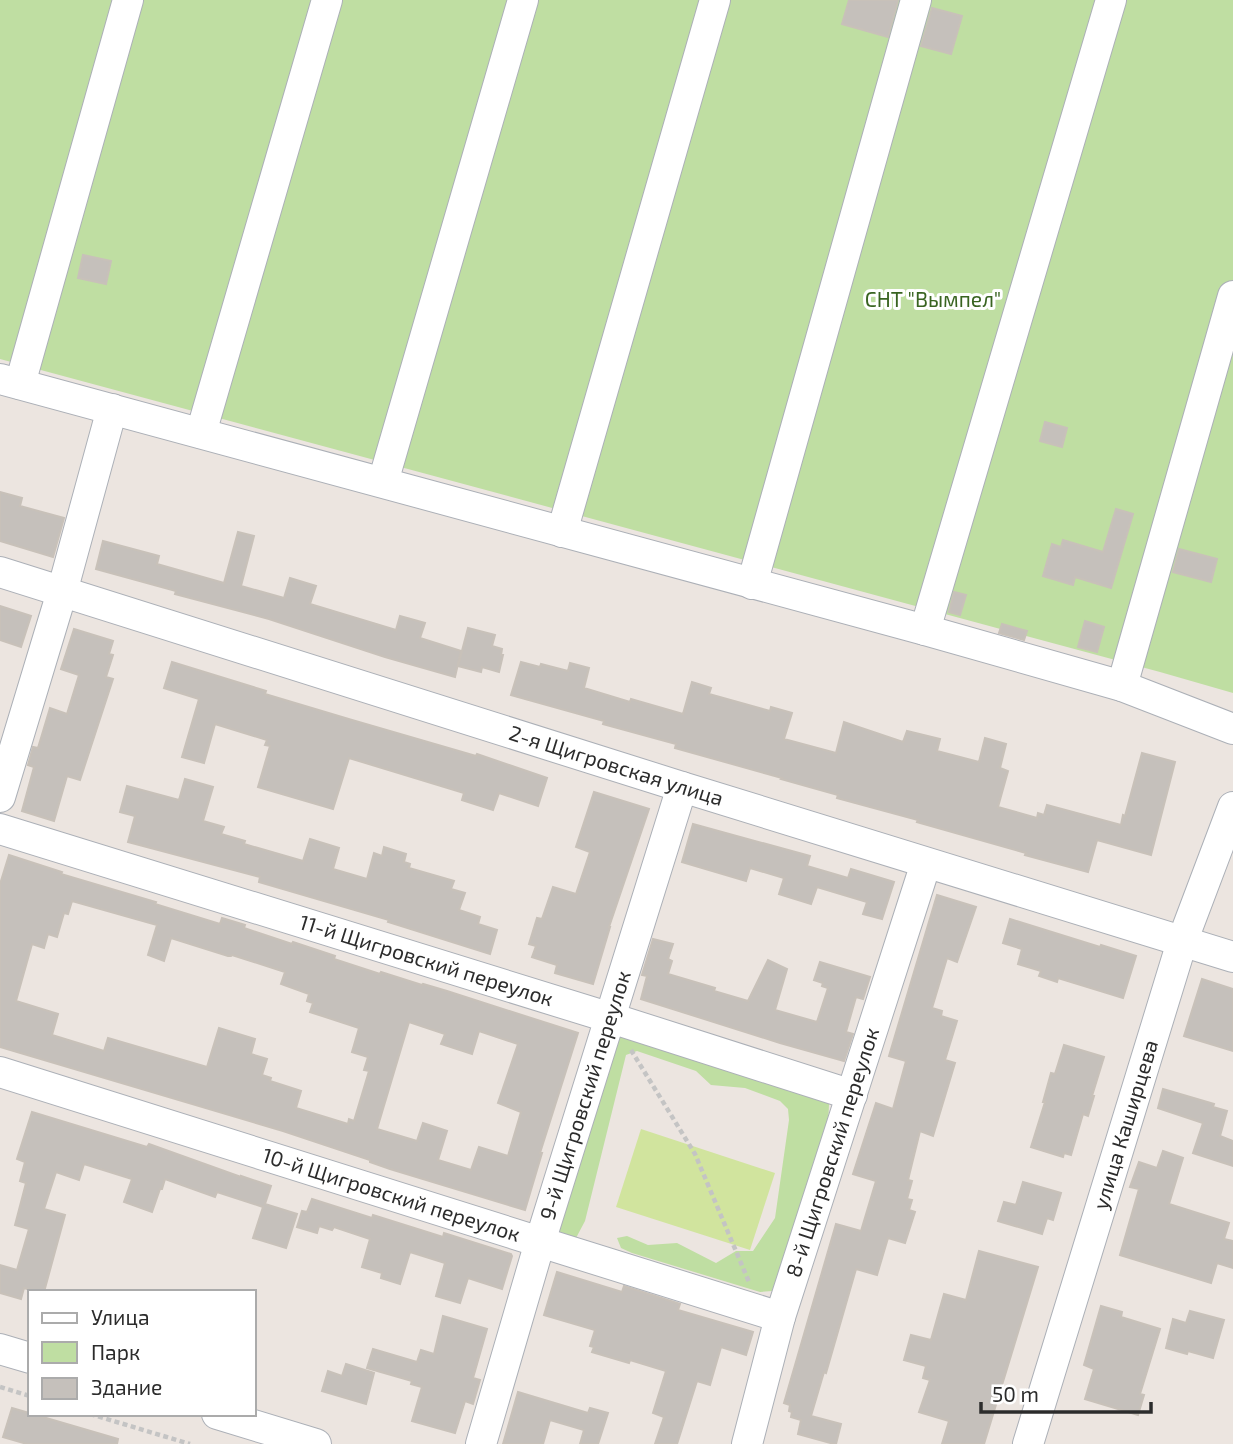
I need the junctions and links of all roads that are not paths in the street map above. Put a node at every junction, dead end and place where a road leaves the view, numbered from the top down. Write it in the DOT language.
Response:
graph roads {
  1 [pos="128,0"];
  2 [pos="327,0"];
  3 [pos="523,0"];
  4 [pos="715,0"];
  5 [pos="916,0"];
  6 [pos="1111,0"];
  7 [pos="1233,296"];
  8 [pos="10,381"];
  9 [pos="112,409"];
  10 [pos="201,433"];
  11 [pos="383,482"];
  12 [pos="562,532"];
  13 [pos="0,572"];
  14 [pos="752,584"];
  15 [pos="62,592"];
  16 [pos="925,630"];
  17 [pos="1122,687"];
  18 [pos="1233,729"];
  19 [pos="682,787"];
  20 [pos="0,797"];
  21 [pos="1233,807"];
  22 [pos="0,829"];
  23 [pos="926,863"];
  24 [pos="1182,942"];
  25 [pos="1233,957"];
  26 [pos="611,1018"];
  27 [pos="0,1072"];
  28 [pos="852,1095"];
  29 [pos="540,1242"];
  30 [pos="771,1314"];
  31 [pos="0,1349"];
  32 [pos="28,1357"];
  33 [pos="224,1416"];
  34 [pos="316,1444"];
  35 [pos="481,1444"];
  36 [pos="747,1444"];
  37 [pos="1028,1444"];
  1 -- 8 [label="street"];
  2 -- 10 [label="street"];
  3 -- 11 [label="street"];
  4 -- 12 [label="street"];
  5 -- 14 [label="street"];
  6 -- 16 [label="street"];
  7 -- 17 [label="street"];
  8 -- 9 [label="street"];
  9 -- 10 [label="street"];
  9 -- 15 [label="street"];
  10 -- 11 [label="street"];
  11 -- 12 [label="street"];
  12 -- 14 [label="street"];
  13 -- 15 [label="street, 2-я Щигровская улица"];
  14 -- 16 [label="street"];
  15 -- 19 [label="street, 2-я Щигровская улица"];
  15 -- 20 [label="street"];
  16 -- 17 [label="street"];
  17 -- 18 [label="street"];
  19 -- 23 [label="street, 2-я Щигровская улица"];
  19 -- 26 [label="street, 9-й Щигровский переулок"];
  21 -- 24 [label="street, улица Каширцева"];
  22 -- 26 [label="street, 11-й Щигровский переулок"];
  23 -- 24 [label="street, 2-я Щигровская улица"];
  23 -- 28 [label="street, 8-й Щигровский переулок"];
  24 -- 25 [label="street, 2-я Щигровская улица"];
  24 -- 37 [label="street, улица Каширцева"];
  26 -- 28 [label="street, 11-й Щигровский переулок"];
  26 -- 29 [label="street, 9-й Щигровский переулок"];
  27 -- 29 [label="street, 10-й Щигровский переулок"];
  28 -- 30 [label="street, 8-й Щигровский переулок"];
  29 -- 30 [label="street, 10-й Щигровский переулок"];
  29 -- 35 [label="street, 9-й Щигровский переулок"];
  30 -- 36 [label="street, 8-й Щигровский переулок"];
  31 -- 32 [label="street"];
  33 -- 34 [label="street"];
}
